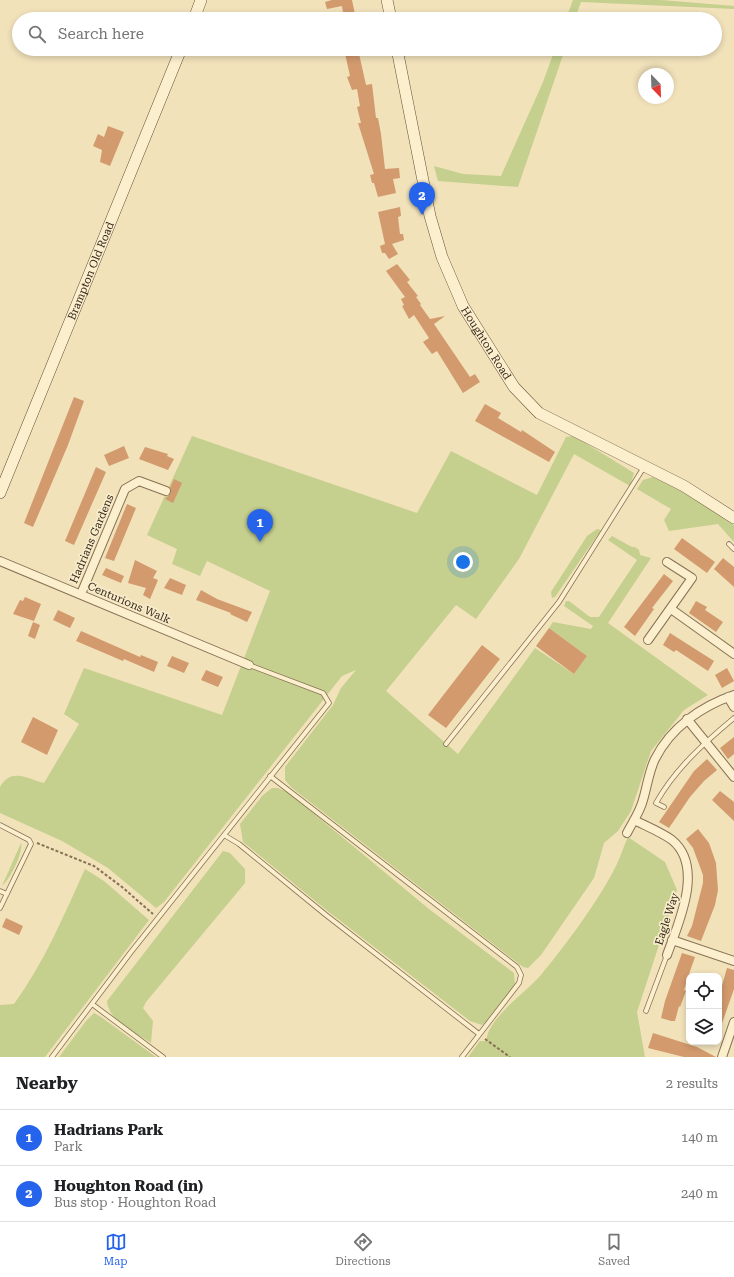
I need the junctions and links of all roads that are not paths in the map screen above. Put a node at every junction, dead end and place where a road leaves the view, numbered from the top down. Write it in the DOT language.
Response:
graph roads {
  1 [pos="201,0"];
  2 [pos="387,0"];
  3 [pos="197,12"];
  4 [pos="390,12"];
  5 [pos="178,56"];
  6 [pos="398,56"];
  7 [pos="644,467"];
  8 [pos="166,491"];
  9 [pos="0,493"];
  10 [pos="734,518"];
  11 [pos="728,544"];
  12 [pos="734,550"];
  13 [pos="0,561"];
  14 [pos="667,562"];
  15 [pos="81,594"];
  16 [pos="671,610"];
  17 [pos="648,640"];
  18 [pos="734,654"];
  19 [pos="249,665"];
  20 [pos="731,696"];
  21 [pos="734,707"];
  22 [pos="734,718"];
  23 [pos="687,719"];
  24 [pos="706,742"];
  25 [pos="446,744"];
  26 [pos="270,776"];
  27 [pos="734,777"];
  28 [pos="664,807"];
  29 [pos="634,820"];
  30 [pos="0,825"];
  31 [pos="627,833"];
  32 [pos="224,835"];
  33 [pos="0,891"];
  34 [pos="7,894"];
  35 [pos="0,908"];
  36 [pos="672,940"];
  37 [pos="667,955"];
  38 [pos="734,961"];
  39 [pos="92,1004"];
  40 [pos="646,1011"];
  41 [pos="734,1022"];
  42 [pos="479,1034"];
  43 [pos="52,1057"];
  44 [pos="163,1057"];
  45 [pos="462,1057"];
  46 [pos="722,1057"];
  1 -- 3 [label="street"];
  2 -- 4 [label="street"];
  5 -- 9 [label="street, Brampton Old Road"];
  6 -- 7 [label="street, Houghton Road"];
  7 -- 10 [label="street, Houghton Road"];
  7 -- 25 [label="lane"];
  8 -- 15 [label="street, Hadrians Gardens"];
  11 -- 12 [label="lane"];
  13 -- 15 [label="street, Centurions Walk"];
  14 -- 16 [label="street"];
  15 -- 19 [label="street, Centurions Walk"];
  16 -- 17 [label="street"];
  16 -- 18 [label="street"];
  19 -- 26 [label="lane"];
  20 -- 21 [label="street"];
  20 -- 23 [label="street"];
  22 -- 24 [label="lane"];
  23 -- 24 [label="street"];
  23 -- 29 [label="street"];
  24 -- 27 [label="street"];
  24 -- 28 [label="lane"];
  26 -- 32 [label="lane"];
  26 -- 42 [label="lane"];
  29 -- 31 [label="street"];
  29 -- 36 [label="street, Eagle Way"];
  30 -- 34 [label="lane"];
  32 -- 39 [label="lane"];
  32 -- 42 [label="lane"];
  33 -- 34 [label="lane"];
  34 -- 35 [label="lane"];
  36 -- 37 [label="street, Eagle Way"];
  36 -- 38 [label="street"];
  37 -- 40 [label="lane"];
  39 -- 43 [label="lane"];
  39 -- 44 [label="lane"];
  41 -- 46 [label="street"];
  42 -- 45 [label="lane"];
}
